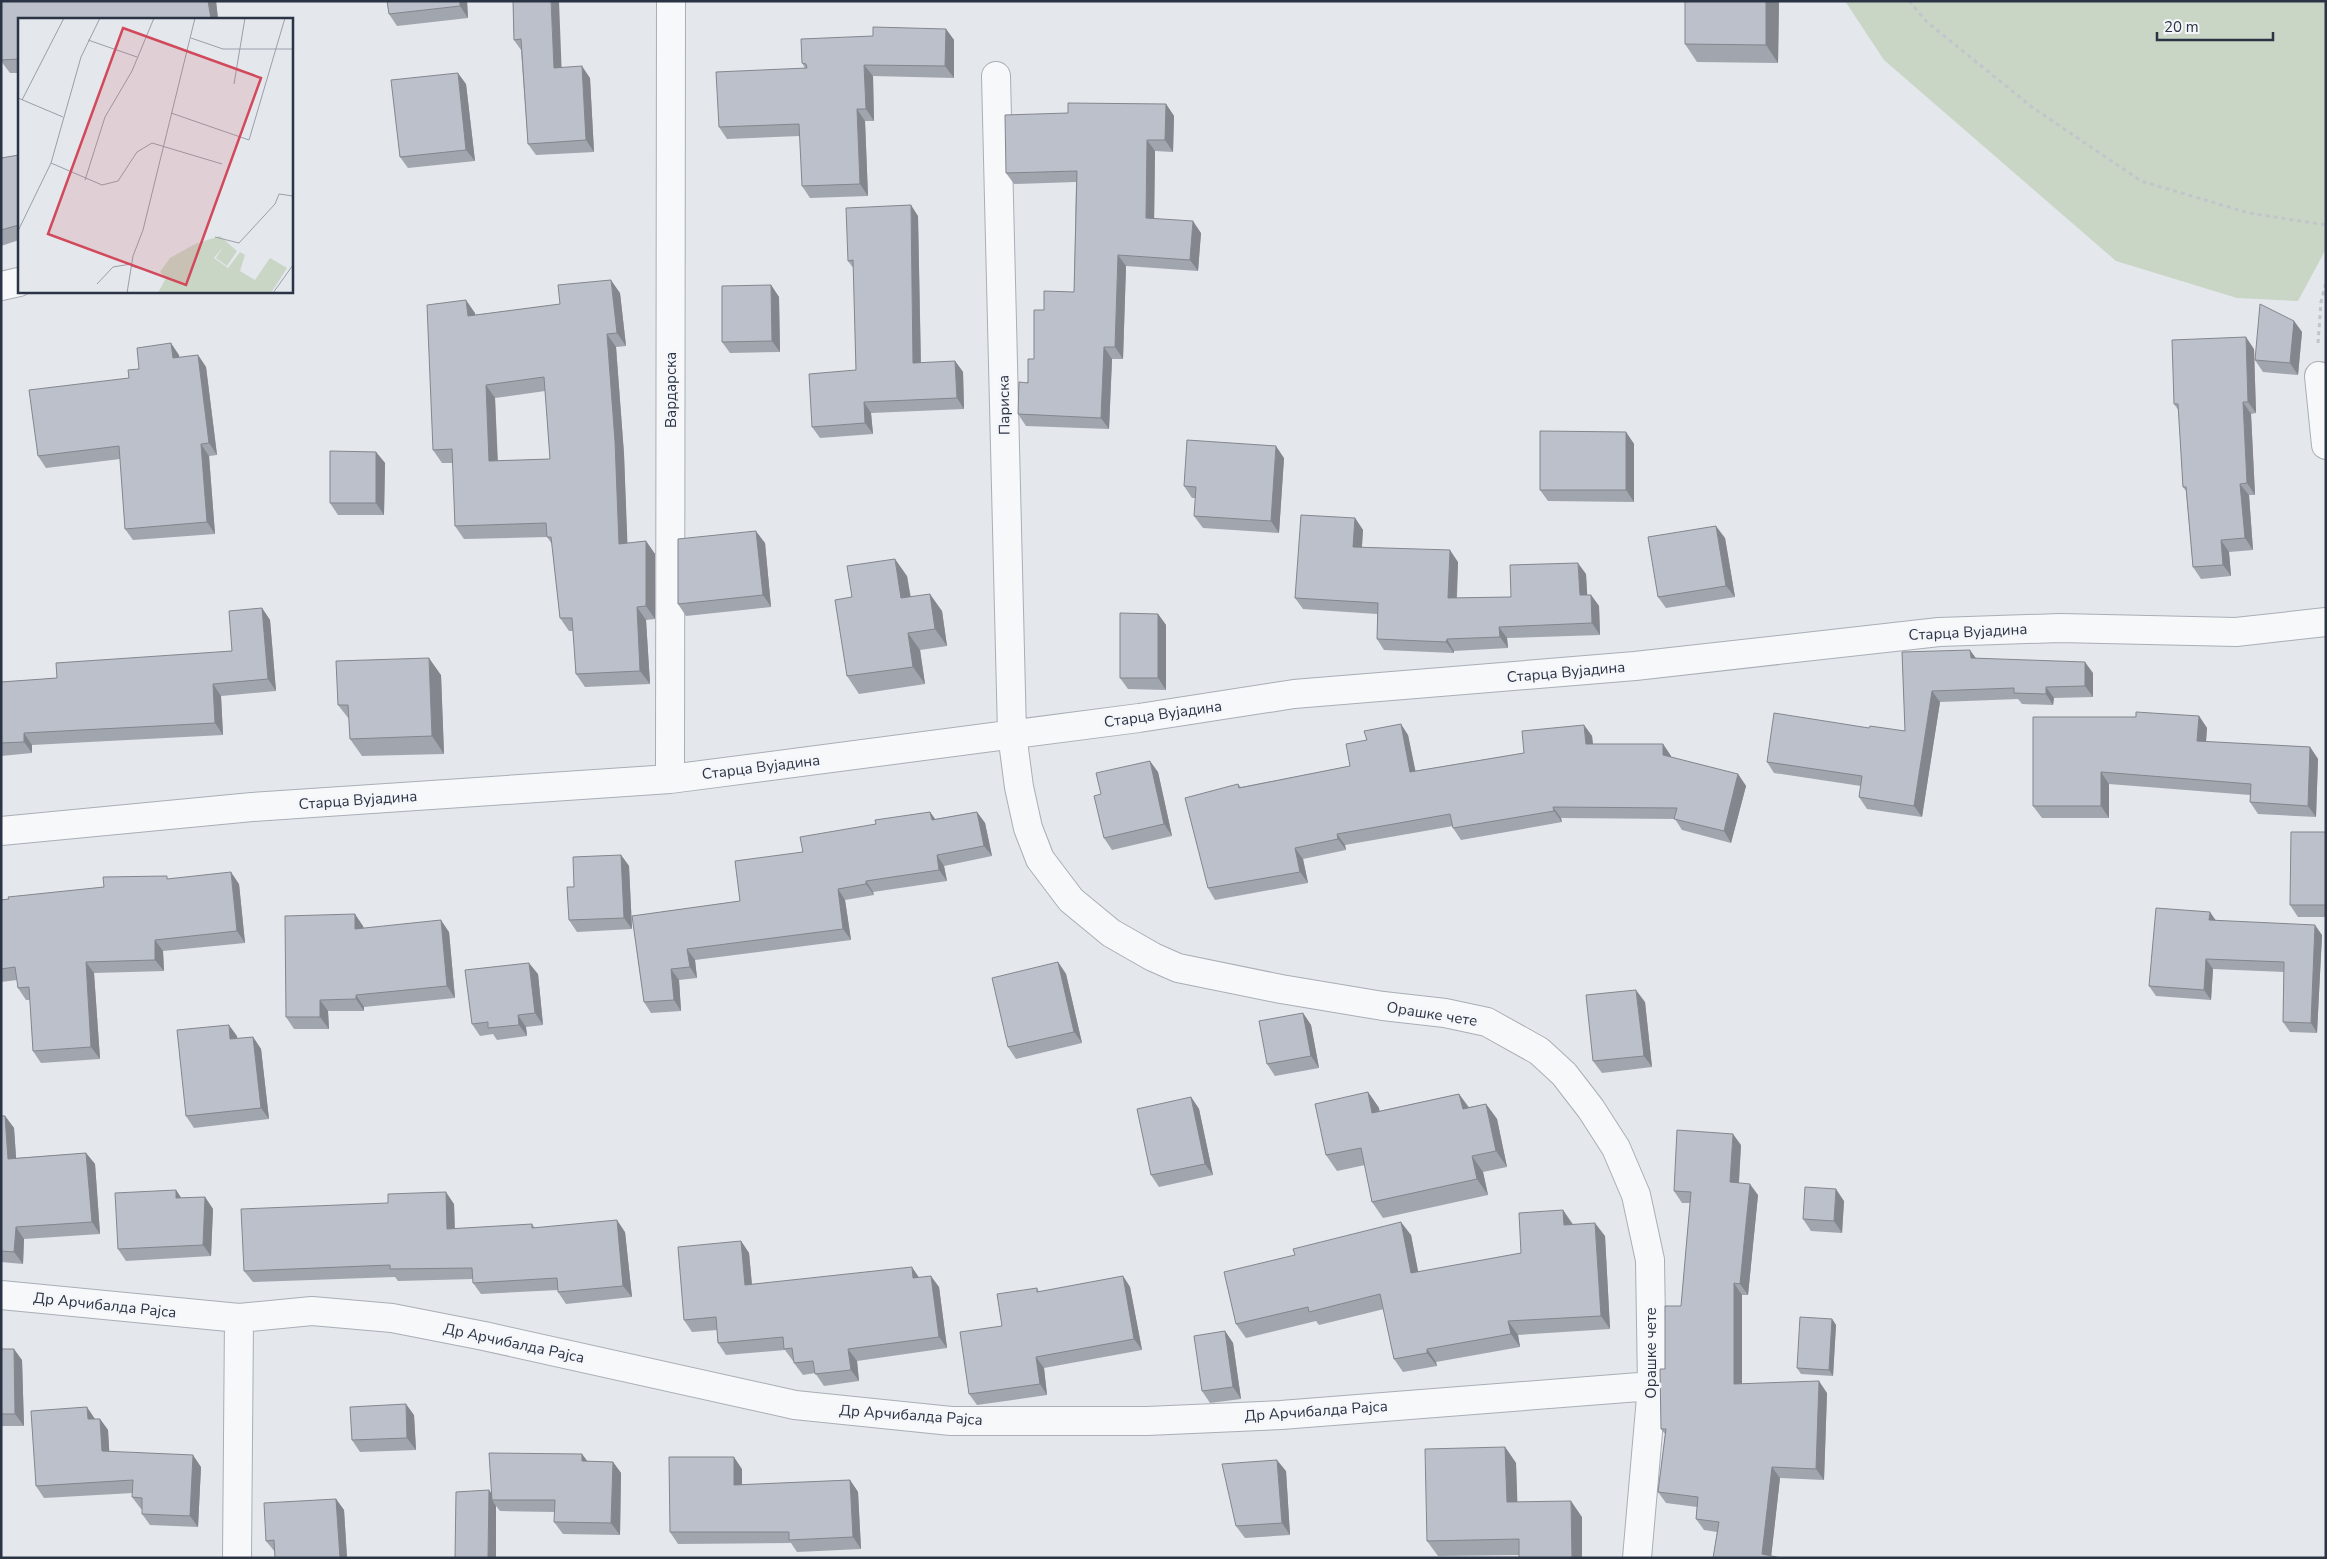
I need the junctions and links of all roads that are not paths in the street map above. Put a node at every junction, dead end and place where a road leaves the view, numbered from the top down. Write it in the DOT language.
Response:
graph roads {
  1 [pos="671,1"];
  2 [pos="996,76"];
  3 [pos="18,282"];
  4 [pos="1,286"];
  5 [pos="2319,376"];
  6 [pos="2326,446"];
  7 [pos="2324,625"];
  8 [pos="1012,734"];
  9 [pos="670,779"];
  10 [pos="1,831"];
  11 [pos="1,1295"];
  12 [pos="239,1318"];
  13 [pos="1652,1386"];
  14 [pos="237,1558"];
  15 [pos="1637,1558"];
  1 -- 9 [label="street, Вардарска"];
  2 -- 8 [label="street, Париска"];
  3 -- 4 [label="street"];
  5 -- 6 [label="street"];
  7 -- 8 [label="street, Старца Вујадина"];
  8 -- 9 [label="street, Старца Вујадина"];
  8 -- 13 [label="street, Орашке чете"];
  9 -- 10 [label="street, Старца Вујадина"];
  11 -- 12 [label="street, Др Арчибалда Рајса"];
  12 -- 13 [label="street, Др Арчибалда Рајса"];
  12 -- 14 [label="street"];
  13 -- 15 [label="street, Орашке чете"];
}
